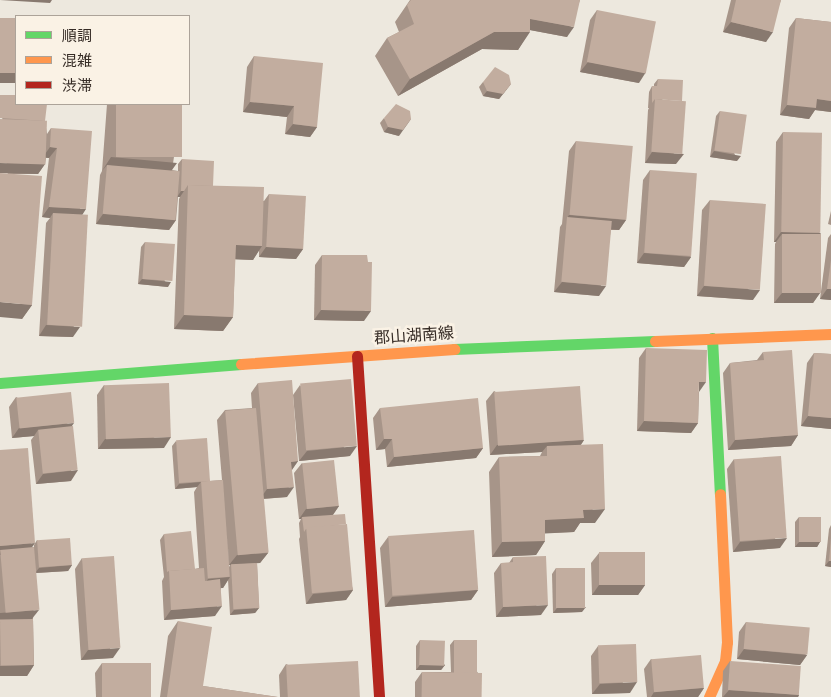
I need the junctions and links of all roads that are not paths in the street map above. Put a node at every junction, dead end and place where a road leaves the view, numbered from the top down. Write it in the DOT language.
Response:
graph roads {
  1 [pos="831,334"];
  2 [pos="712,338"];
  3 [pos="357,356"];
  4 [pos="0,383"];
  5 [pos="379,697"];
  6 [pos="709,697"];
  1 -- 2 [label="main road, 郡山湖南線"];
  2 -- 3 [label="main road, 郡山湖南線"];
  2 -- 6 [label="main road"];
  3 -- 4 [label="main road, 郡山湖南線"];
  3 -- 5 [label="main road"];
}
